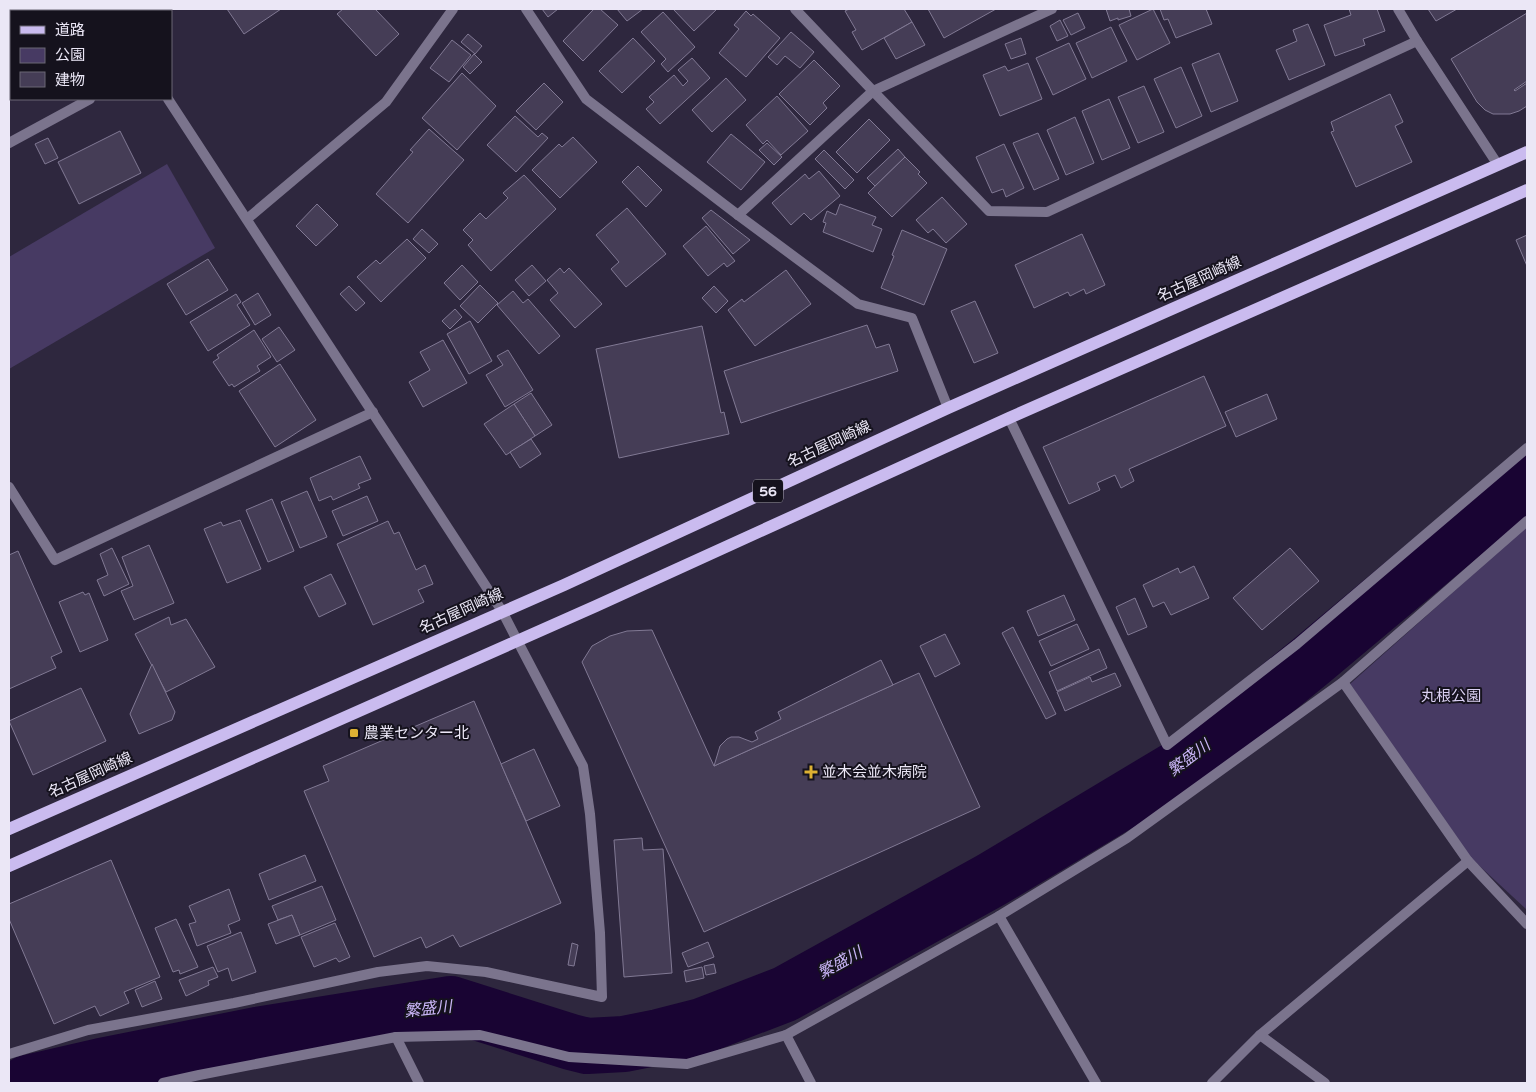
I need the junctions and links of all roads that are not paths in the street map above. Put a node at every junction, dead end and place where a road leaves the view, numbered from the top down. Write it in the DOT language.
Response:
graph roads {
  1 [pos="453,9"];
  2 [pos="526,9"];
  3 [pos="795,9"];
  4 [pos="1052,9"];
  5 [pos="1398,9"];
  6 [pos="1418,41"];
  7 [pos="873,91"];
  8 [pos="88,100"];
  9 [pos="169,100"];
  10 [pos="9,143"];
  11 [pos="1527,152"];
  12 [pos="1498,165"];
  13 [pos="1527,190"];
  14 [pos="738,215"];
  15 [pos="247,219"];
  16 [pos="948,408"];
  17 [pos="373,412"];
  18 [pos="1009,418"];
  19 [pos="1527,448"];
  20 [pos="9,487"];
  21 [pos="1527,521"];
  22 [pos="502,611"];
  23 [pos="518,640"];
  24 [pos="1343,682"];
  25 [pos="9,829"];
  26 [pos="1468,861"];
  27 [pos="9,866"];
  28 [pos="999,916"];
  29 [pos="1527,924"];
  30 [pos="1260,1034"];
  31 [pos="786,1035"];
  32 [pos="396,1037"];
  33 [pos="9,1054"];
  34 [pos="201,1079"];
  35 [pos="163,1083"];
  36 [pos="419,1083"];
  37 [pos="811,1083"];
  38 [pos="1096,1083"];
  39 [pos="1212,1083"];
  40 [pos="1325,1083"];
  1 -- 15 [label="street"];
  2 -- 14 [label="street"];
  3 -- 7 [label="street"];
  4 -- 7 [label="street"];
  5 -- 6 [label="street"];
  6 -- 7 [label="street"];
  6 -- 12 [label="street"];
  7 -- 14 [label="street"];
  8 -- 10 [label="street"];
  9 -- 15 [label="street"];
  11 -- 12 [label="main road, 名古屋岡崎線 / 56"];
  12 -- 16 [label="main road, 名古屋岡崎線 / 56"];
  13 -- 18 [label="main road, 56"];
  14 -- 16 [label="street"];
  15 -- 17 [label="street"];
  16 -- 22 [label="main road, 名古屋岡崎線 / 56"];
  17 -- 20 [label="street"];
  17 -- 22 [label="street"];
  18 -- 19 [label="street"];
  18 -- 23 [label="main road, 56"];
  21 -- 24 [label="street"];
  22 -- 23 [label="street"];
  22 -- 25 [label="main road, 名古屋岡崎線 / 56"];
  23 -- 27 [label="main road, 56"];
  23 -- 33 [label="street"];
  24 -- 26 [label="street"];
  24 -- 28 [label="street"];
  26 -- 29 [label="street"];
  26 -- 30 [label="street"];
  28 -- 31 [label="street"];
  28 -- 38 [label="street"];
  30 -- 39 [label="street"];
  30 -- 40 [label="street"];
  31 -- 32 [label="street"];
  31 -- 37 [label="street"];
  32 -- 34 [label="street"];
  32 -- 36 [label="street"];
  34 -- 35 [label="street"];
}
